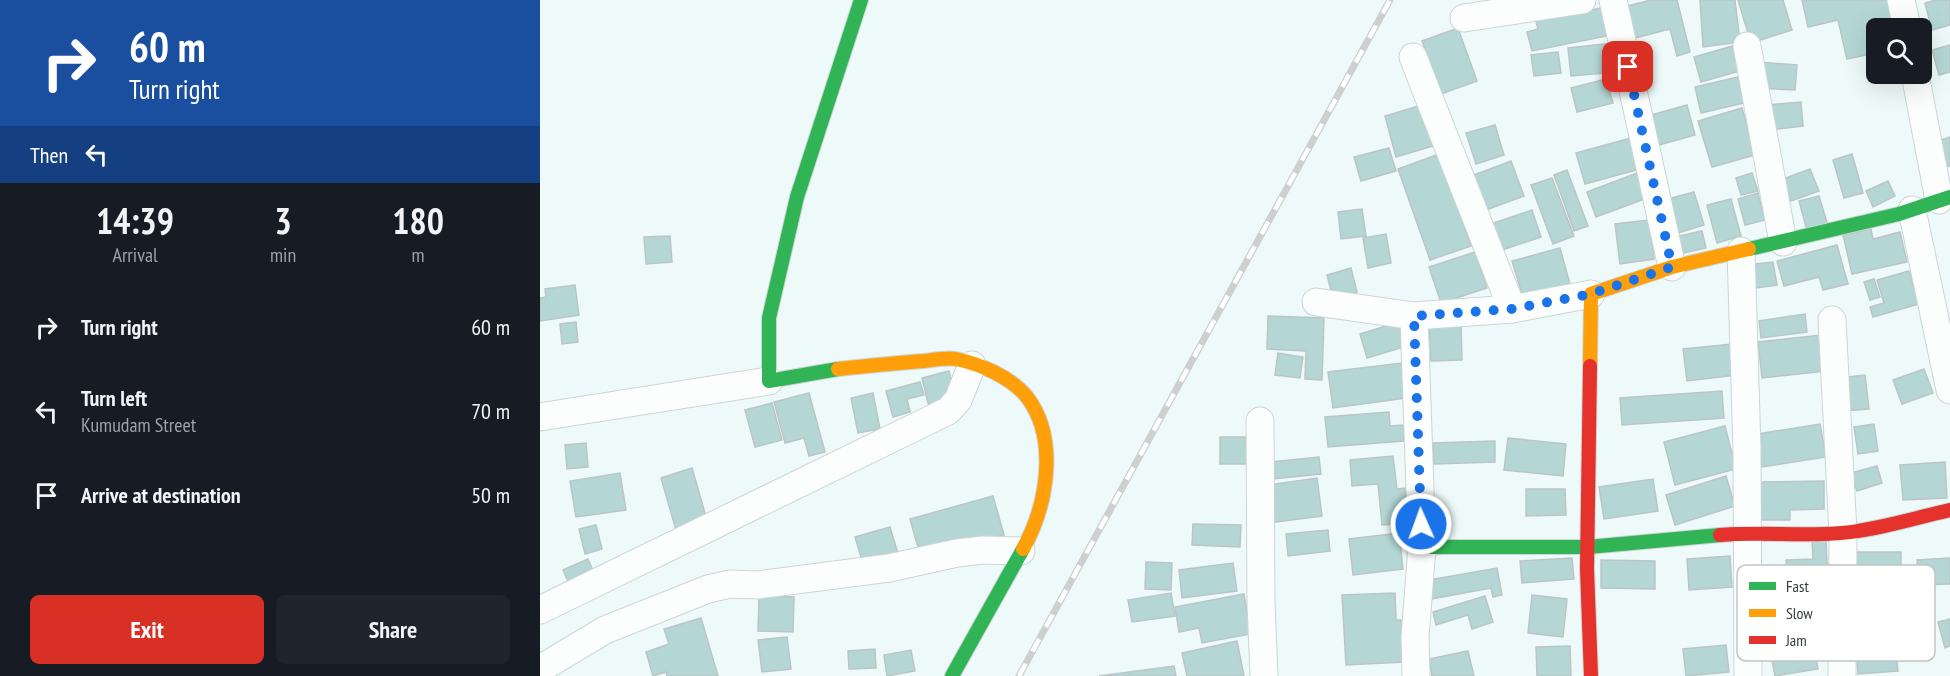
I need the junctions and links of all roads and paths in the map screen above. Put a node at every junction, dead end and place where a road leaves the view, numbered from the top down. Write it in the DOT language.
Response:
graph roads {
  1 [pos="861,0"];
  2 [pos="1582,0"];
  3 [pos="1613,0"];
  4 [pos="1901,0"];
  5 [pos="1464,18"];
  6 [pos="1905,18"];
  7 [pos="1747,46"];
  8 [pos="1413,57"];
  9 [pos="1917,84"];
  10 [pos="1944,198"];
  11 [pos="1912,210"];
  12 [pos="1783,242"];
  13 [pos="1742,251"];
  14 [pos="1672,267"];
  15 [pos="1591,294"];
  16 [pos="1316,302"];
  17 [pos="1512,309"];
  18 [pos="1414,316"];
  19 [pos="1832,320"];
  20 [pos="972,365"];
  21 [pos="769,381"];
  22 [pos="1950,390"];
  23 [pos="542,412"];
  24 [pos="1260,421"];
  25 [pos="1950,510"];
  26 [pos="1747,532"];
  27 [pos="1843,533"];
  28 [pos="1422,547"];
  29 [pos="1588,547"];
  30 [pos="1021,551"];
  31 [pos="1747,565"];
  32 [pos="1843,565"];
  33 [pos="540,610"];
  34 [pos="1748,661"];
  35 [pos="1842,661"];
  36 [pos="540,669"];
  37 [pos="952,676"];
  38 [pos="1264,676"];
  39 [pos="1416,676"];
  40 [pos="1591,676"];
  41 [pos="1748,676"];
  42 [pos="1842,676"];
  1 -- 21 [label="street"];
  2 -- 5 [label="street"];
  3 -- 14 [label="street"];
  4 -- 6 [label="street"];
  7 -- 12 [label="street"];
  8 -- 17 [label="street"];
  9 -- 10 [label="street"];
  10 -- 11 [label="street"];
  11 -- 12 [label="street"];
  11 -- 22 [label="street"];
  12 -- 13 [label="street"];
  13 -- 14 [label="street"];
  13 -- 26 [label="street"];
  14 -- 15 [label="street"];
  15 -- 17 [label="street"];
  15 -- 29 [label="street"];
  16 -- 18 [label="street"];
  17 -- 18 [label="street"];
  18 -- 28 [label="street"];
  19 -- 27 [label="street"];
  20 -- 21 [label="street"];
  20 -- 30 [label="street"];
  20 -- 33 [label="street"];
  21 -- 23 [label="street"];
  24 -- 38 [label="street"];
  25 -- 27 [label="street"];
  26 -- 27 [label="street"];
  26 -- 29 [label="street"];
  26 -- 31 [label="street"];
  27 -- 32 [label="street"];
  28 -- 29 [label="street"];
  28 -- 39 [label="street"];
  29 -- 40 [label="street"];
  30 -- 36 [label="street"];
  30 -- 37 [label="street"];
  34 -- 41 [label="street"];
  35 -- 42 [label="street"];
}
